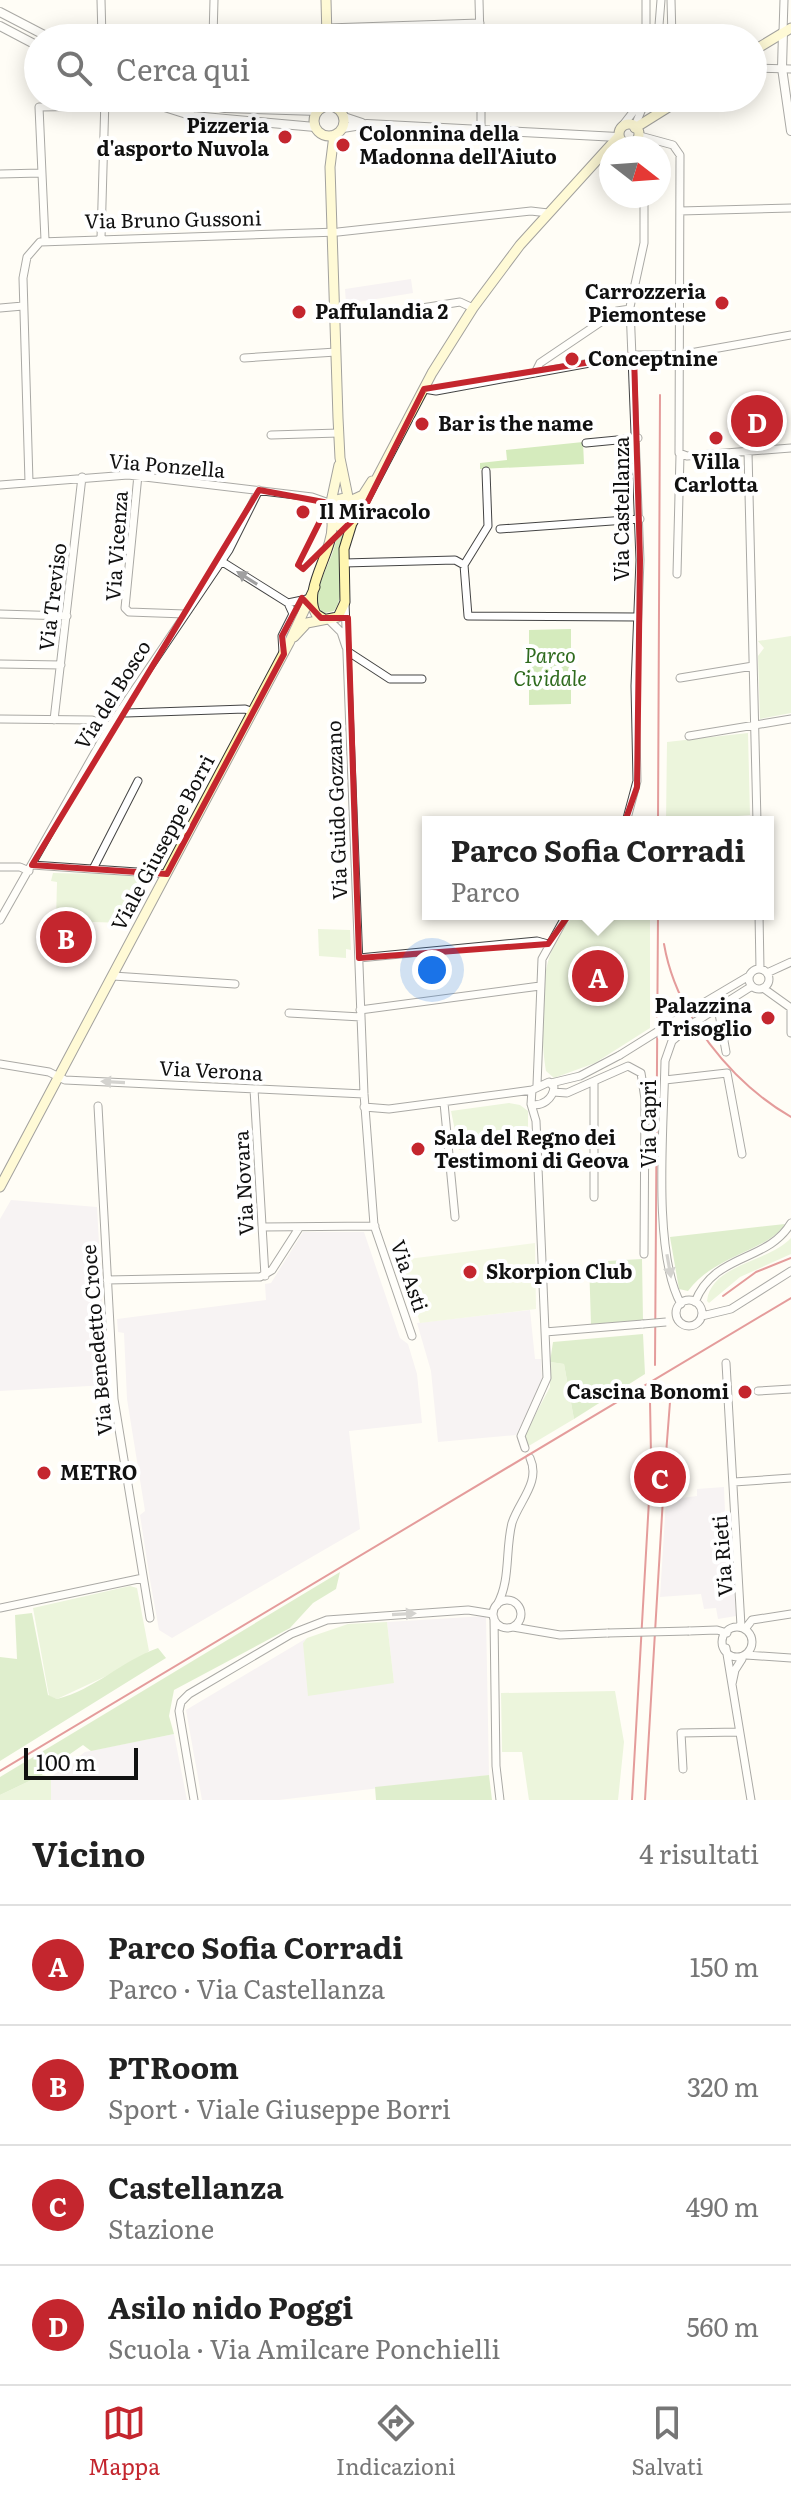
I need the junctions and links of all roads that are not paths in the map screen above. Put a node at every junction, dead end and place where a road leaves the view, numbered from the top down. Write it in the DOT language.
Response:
graph roads {
  1 [pos="101,0"];
  2 [pos="214,0"];
  3 [pos="326,0"];
  4 [pos="479,0"];
  5 [pos="646,0"];
  6 [pos="661,0"];
  7 [pos="671,0"];
  8 [pos="784,0"];
  9 [pos="0,12"];
  10 [pos="480,23"];
  11 [pos="24,24"];
  12 [pos="102,24"];
  13 [pos="213,24"];
  14 [pos="327,24"];
  15 [pos="465,24"];
  16 [pos="646,24"];
  17 [pos="659,24"];
  18 [pos="672,24"];
  19 [pos="0,26"];
  20 [pos="787,30"];
  21 [pos="24,39"];
  22 [pos="767,42"];
  23 [pos="786,68"];
  24 [pos="40,112"];
  25 [pos="105,112"];
  26 [pos="180,112"];
  27 [pos="324,112"];
  28 [pos="337,112"];
  29 [pos="481,112"];
  30 [pos="639,112"];
  31 [pos="664,112"];
  32 [pos="344,117"];
  33 [pos="367,124"];
  34 [pos="343,128"];
  35 [pos="481,129"];
  36 [pos="319,130"];
  37 [pos="791,131"];
  38 [pos="594,133"];
  39 [pos="334,135"];
  40 [pos="616,136"];
  41 [pos="632,136"];
  42 [pos="634,136"];
  43 [pos="673,145"];
  44 [pos="330,157"];
  45 [pos="598,161"];
  46 [pos="599,164"];
  47 [pos="589,171"];
  48 [pos="41,173"];
  49 [pos="0,174"];
  50 [pos="644,208"];
  51 [pos="791,208"];
  52 [pos="680,211"];
  53 [pos="548,213"];
  54 [pos="332,232"];
  55 [pos="101,238"];
  56 [pos="45,240"];
  57 [pos="23,306"];
  58 [pos="0,308"];
  59 [pos="473,308"];
  60 [pos="630,309"];
  61 [pos="390,313"];
  62 [pos="791,335"];
  63 [pos="336,352"];
  64 [pos="634,355"];
  65 [pos="679,355"];
  66 [pos="244,358"];
  67 [pos="535,373"];
  68 [pos="424,389"];
  69 [pos="339,433"];
  70 [pos="271,435"];
  71 [pos="638,438"];
  72 [pos="586,443"];
  73 [pos="791,448"];
  74 [pos="748,452"];
  75 [pos="680,453"];
  76 [pos="340,458"];
  77 [pos="382,469"];
  78 [pos="486,471"];
  79 [pos="138,475"];
  80 [pos="82,477"];
  81 [pos="29,482"];
  82 [pos="0,485"];
  83 [pos="259,490"];
  84 [pos="350,498"];
  85 [pos="330,502"];
  86 [pos="356,518"];
  87 [pos="640,519"];
  88 [pos="332,523"];
  89 [pos="500,529"];
  90 [pos="221,561"];
  91 [pos="344,563"];
  92 [pos="464,565"];
  93 [pos="677,574"];
  94 [pos="315,587"];
  95 [pos="307,599"];
  96 [pos="345,602"];
  97 [pos="288,603"];
  98 [pos="0,614"];
  99 [pos="185,614"];
  100 [pos="67,616"];
  101 [pos="637,617"];
  102 [pos="326,619"];
  103 [pos="289,643"];
  104 [pos="347,651"];
  105 [pos="284,654"];
  106 [pos="0,664"];
  107 [pos="61,665"];
  108 [pos="753,666"];
  109 [pos="680,678"];
  110 [pos="422,679"];
  111 [pos="253,712"];
  112 [pos="126,713"];
  113 [pos="0,719"];
  114 [pos="791,719"];
  115 [pos="54,720"];
  116 [pos="110,726"];
  117 [pos="754,726"];
  118 [pos="689,736"];
  119 [pos="138,781"];
  120 [pos="628,816"];
  121 [pos="757,816"];
  122 [pos="0,867"];
  123 [pos="30,868"];
  124 [pos="93,869"];
  125 [pos="167,874"];
  126 [pos="0,920"];
  127 [pos="563,920"];
  128 [pos="760,920"];
  129 [pos="548,944"];
  130 [pos="359,958"];
  131 [pos="791,962"];
  132 [pos="764,971"];
  133 [pos="113,976"];
  134 [pos="749,976"];
  135 [pos="235,984"];
  136 [pos="540,986"];
  137 [pos="752,986"];
  138 [pos="763,988"];
  139 [pos="718,1008"];
  140 [pos="791,1008"];
  141 [pos="289,1013"];
  142 [pos="360,1013"];
  143 [pos="791,1033"];
  144 [pos="726,1052"];
  145 [pos="0,1064"];
  146 [pos="540,1068"];
  147 [pos="58,1078"];
  148 [pos="665,1080"];
  149 [pos="594,1083"];
  150 [pos="551,1086"];
  151 [pos="534,1088"];
  152 [pos="254,1089"];
  153 [pos="364,1094"];
  154 [pos="507,1096"];
  155 [pos="444,1103"];
  156 [pos="530,1103"];
  157 [pos="541,1104"];
  158 [pos="98,1106"];
  159 [pos="364,1107"];
  160 [pos="536,1121"];
  161 [pos="742,1154"];
  162 [pos="0,1187"];
  163 [pos="594,1197"];
  164 [pos="455,1217"];
  165 [pos="791,1223"];
  166 [pos="375,1226"];
  167 [pos="263,1227"];
  168 [pos="299,1228"];
  169 [pos="644,1254"];
  170 [pos="791,1271"];
  171 [pos="265,1276"];
  172 [pos="107,1280"];
  173 [pos="695,1302"];
  174 [pos="681,1304"];
  175 [pos="702,1316"];
  176 [pos="678,1320"];
  177 [pos="545,1332"];
  178 [pos="412,1336"];
  179 [pos="726,1363"];
  180 [pos="791,1389"];
  181 [pos="758,1391"];
  182 [pos="525,1448"];
  183 [pos="530,1458"];
  184 [pos="791,1478"];
  185 [pos="734,1482"];
  186 [pos="143,1578"];
  187 [pos="505,1586"];
  188 [pos="511,1602"];
  189 [pos="497,1605"];
  190 [pos="0,1608"];
  191 [pos="520,1613"];
  192 [pos="791,1614"];
  193 [pos="493,1616"];
  194 [pos="150,1618"];
  195 [pos="510,1627"];
  196 [pos="743,1628"];
  197 [pos="537,1629"];
  198 [pos="727,1633"];
  199 [pos="495,1646"];
  200 [pos="726,1648"];
  201 [pos="745,1657"];
  202 [pos="791,1658"];
  203 [pos="731,1686"];
  204 [pos="739,1732"];
  205 [pos="683,1769"];
  206 [pos="194,1800"];
  207 [pos="500,1800"];
  208 [pos="751,1800"];
  1 -- 12 [label="street"];
  2 -- 13 [label="street"];
  3 -- 14 [label="main road"];
  4 -- 10 [label="street"];
  5 -- 16 [label="street"];
  6 -- 17 [label="street"];
  7 -- 18 [label="street"];
  8 -- 20 [label="street"];
  9 -- 11 [label="street"];
  10 -- 15 [label="street"];
  19 -- 21 [label="street"];
  20 -- 22 [label="main road"];
  20 -- 23 [label="street"];
  23 -- 37 [label="street"];
  24 -- 48 [label="street"];
  25 -- 55 [label="street"];
  26 -- 36 [label="street"];
  27 -- 36 [label="main road"];
  28 -- 32 [label="main road"];
  29 -- 35 [label="street"];
  30 -- 41 [label="street"];
  31 -- 42 [label="main road"];
  32 -- 33 [label="street"];
  32 -- 34 [label="main road"];
  33 -- 34 [label="street"];
  33 -- 35 [label="street"];
  34 -- 39 [label="main road"];
  35 -- 38 [label="street"];
  36 -- 39 [label="main road"];
  36 -- 44 [label="main road"];
  38 -- 40 [label="street"];
  38 -- 45 [label="street"];
  39 -- 44 [label="main road"];
  43 -- 52 [label="street"];
  44 -- 54 [label="main road"];
  45 -- 47 [label="main road"];
  46 -- 47 [label="main road"];
  47 -- 53 [label="main road"];
  48 -- 49 [label="street"];
  48 -- 56 [label="street"];
  50 -- 60 [label="street, Via Castellanza"];
  51 -- 52 [label="street"];
  52 -- 65 [label="street"];
  53 -- 54 [label="street, Via Bruno Gussoni"];
  53 -- 59 [label="main road"];
  54 -- 55 [label="street, Via Bruno Gussoni"];
  54 -- 63 [label="main road"];
  55 -- 56 [label="street, Via Bruno Gussoni"];
  56 -- 57 [label="street"];
  57 -- 58 [label="street"];
  57 -- 81 [label="street"];
  59 -- 61 [label="street"];
  59 -- 68 [label="main road"];
  60 -- 64 [label="street, Via Castellanza"];
  60 -- 67 [label="street"];
  62 -- 65 [label="street"];
  63 -- 66 [label="street"];
  63 -- 69 [label="main road"];
  64 -- 65 [label="street"];
  64 -- 67 [label="street"];
  64 -- 71 [label="street, Via Castellanza"];
  65 -- 75 [label="street"];
  67 -- 68 [label="street"];
  68 -- 77 [label="main road"];
  69 -- 70 [label="street"];
  69 -- 76 [label="main road"];
  71 -- 72 [label="street"];
  71 -- 87 [label="street, Via Castellanza"];
  73 -- 74 [label="street"];
  74 -- 75 [label="street"];
  74 -- 108 [label="street"];
  75 -- 93 [label="street"];
  76 -- 84 [label="main road"];
  76 -- 85 [label="main road"];
  77 -- 84 [label="main road"];
  77 -- 86 [label="main road"];
  78 -- 92 [label="street"];
  79 -- 80 [label="street, Via Ponzella"];
  79 -- 83 [label="street, Via Ponzella"];
  79 -- 99 [label="street, Via Vicenza"];
  80 -- 81 [label="street, Via Ponzella"];
  80 -- 100 [label="street, Via Treviso"];
  81 -- 82 [label="street, Via Ponzella"];
  83 -- 85 [label="street, Via Ponzella"];
  83 -- 90 [label="street, Via del Bosco"];
  84 -- 85 [label="main road"];
  84 -- 86 [label="main road"];
  85 -- 88 [label="main road"];
  86 -- 88 [label="main road"];
  86 -- 91 [label="main road"];
  87 -- 89 [label="street"];
  87 -- 101 [label="street, Via Castellanza"];
  88 -- 94 [label="main road, Viale Giuseppe Borri"];
  97 -- 90 [label="street, one-way"];
  90 -- 99 [label="street, Via del Bosco"];
  91 -- 92 [label="street"];
  91 -- 96 [label="main road"];
  92 -- 101 [label="street"];
  94 -- 95 [label="main road, Viale Giuseppe Borri"];
  94 -- 102 [label="main road"];
  95 -- 97 [label="street"];
  95 -- 103 [label="main road, Viale Giuseppe Borri"];
  96 -- 102 [label="main road"];
  96 -- 104 [label="street, Via Guido Gozzano"];
  97 -- 105 [label="street"];
  98 -- 100 [label="street"];
  99 -- 116 [label="street, Via del Bosco"];
  100 -- 107 [label="street, Via Treviso"];
  101 -- 120 [label="street, Via Castellanza"];
  102 -- 103 [label="main road"];
  102 -- 104 [label="street"];
  103 -- 105 [label="main road, Viale Giuseppe Borri"];
  104 -- 110 [label="street"];
  104 -- 130 [label="street, Via Guido Gozzano"];
  105 -- 111 [label="main road, Viale Giuseppe Borri"];
  106 -- 107 [label="street"];
  107 -- 115 [label="street, Via Treviso"];
  108 -- 109 [label="street"];
  108 -- 117 [label="street"];
  111 -- 112 [label="street"];
  111 -- 125 [label="main road, Viale Giuseppe Borri"];
  113 -- 115 [label="street"];
  114 -- 117 [label="street"];
  115 -- 116 [label="street"];
  116 -- 123 [label="street, Via del Bosco"];
  117 -- 118 [label="street"];
  117 -- 121 [label="street"];
  119 -- 124 [label="street"];
  122 -- 123 [label="street"];
  123 -- 124 [label="street"];
  123 -- 126 [label="street, Via del Bosco"];
  124 -- 125 [label="street"];
  125 -- 133 [label="main road, Viale Giuseppe Borri"];
  127 -- 129 [label="street"];
  128 -- 132 [label="street"];
  129 -- 130 [label="street"];
  129 -- 136 [label="street"];
  130 -- 142 [label="street, Via Guido Gozzano"];
  131 -- 132 [label="street"];
  132 -- 134 [label="street"];
  132 -- 138 [label="street"];
  133 -- 135 [label="street"];
  133 -- 147 [label="main road, Viale Giuseppe Borri"];
  134 -- 137 [label="street"];
  134 -- 150 [label="street, bridge"];
  136 -- 142 [label="street"];
  136 -- 146 [label="street"];
  137 -- 138 [label="street"];
  137 -- 139 [label="street, Via Capri"];
  138 -- 140 [label="street"];
  139 -- 144 [label="street"];
  139 -- 148 [label="street, Via Capri"];
  140 -- 143 [label="street"];
  141 -- 142 [label="street"];
  142 -- 153 [label="street, Via Guido Gozzano"];
  145 -- 147 [label="street"];
  146 -- 150 [label="street"];
  146 -- 151 [label="street"];
  152 -- 147 [label="street, Via Verona, one-way"];
  147 -- 162 [label="main road, Viale Giuseppe Borri"];
  148 -- 161 [label="street"];
  148 -- 174 [label="street, Via Capri, one-way"];
  149 -- 150 [label="street"];
  149 -- 163 [label="street"];
  149 -- 169 [label="street"];
  150 -- 151 [label="street"];
  150 -- 157 [label="street"];
  151 -- 154 [label="street"];
  151 -- 156 [label="street"];
  152 -- 153 [label="street, Via Verona"];
  152 -- 167 [label="street, Via Novara"];
  153 -- 159 [label="street, Via Guido Gozzano"];
  154 -- 155 [label="street"];
  154 -- 156 [label="street"];
  155 -- 159 [label="street"];
  155 -- 164 [label="street"];
  156 -- 157 [label="street"];
  156 -- 160 [label="street"];
  157 -- 160 [label="street"];
  158 -- 172 [label="street, Via Benedetto Croce"];
  159 -- 166 [label="street, Via Guido Gozzano"];
  160 -- 177 [label="street"];
  165 -- 173 [label="street"];
  166 -- 168 [label="street"];
  166 -- 178 [label="street, Via Asti"];
  167 -- 168 [label="street"];
  167 -- 171 [label="street, Via Novara"];
  168 -- 171 [label="street"];
  170 -- 175 [label="street"];
  171 -- 172 [label="street"];
  172 -- 186 [label="street, Via Benedetto Croce"];
  173 -- 174 [label="street"];
  173 -- 175 [label="street"];
  174 -- 176 [label="street"];
  175 -- 176 [label="street"];
  176 -- 177 [label="street, bridge"];
  177 -- 182 [label="street"];
  179 -- 185 [label="street, Via Rieti"];
  180 -- 181 [label="street"];
  183 -- 187 [label="street"];
  184 -- 185 [label="street"];
  185 -- 196 [label="street, Via Rieti"];
  186 -- 190 [label="street"];
  186 -- 194 [label="street, Via Benedetto Croce"];
  187 -- 188 [label="street"];
  187 -- 189 [label="street"];
  188 -- 189 [label="street"];
  188 -- 191 [label="street"];
  189 -- 193 [label="street"];
  191 -- 195 [label="street"];
  191 -- 197 [label="street"];
  192 -- 196 [label="street"];
  193 -- 195 [label="street"];
  193 -- 199 [label="street"];
  206 -- 193 [label="street, one-way"];
  195 -- 197 [label="street"];
  195 -- 199 [label="street"];
  196 -- 198 [label="street"];
  196 -- 201 [label="street"];
  197 -- 198 [label="street, bridge"];
  198 -- 200 [label="street"];
  199 -- 207 [label="street"];
  200 -- 201 [label="street"];
  200 -- 203 [label="street"];
  201 -- 202 [label="street"];
  201 -- 203 [label="street"];
  203 -- 204 [label="street"];
  204 -- 205 [label="street"];
  204 -- 208 [label="street"];
}
